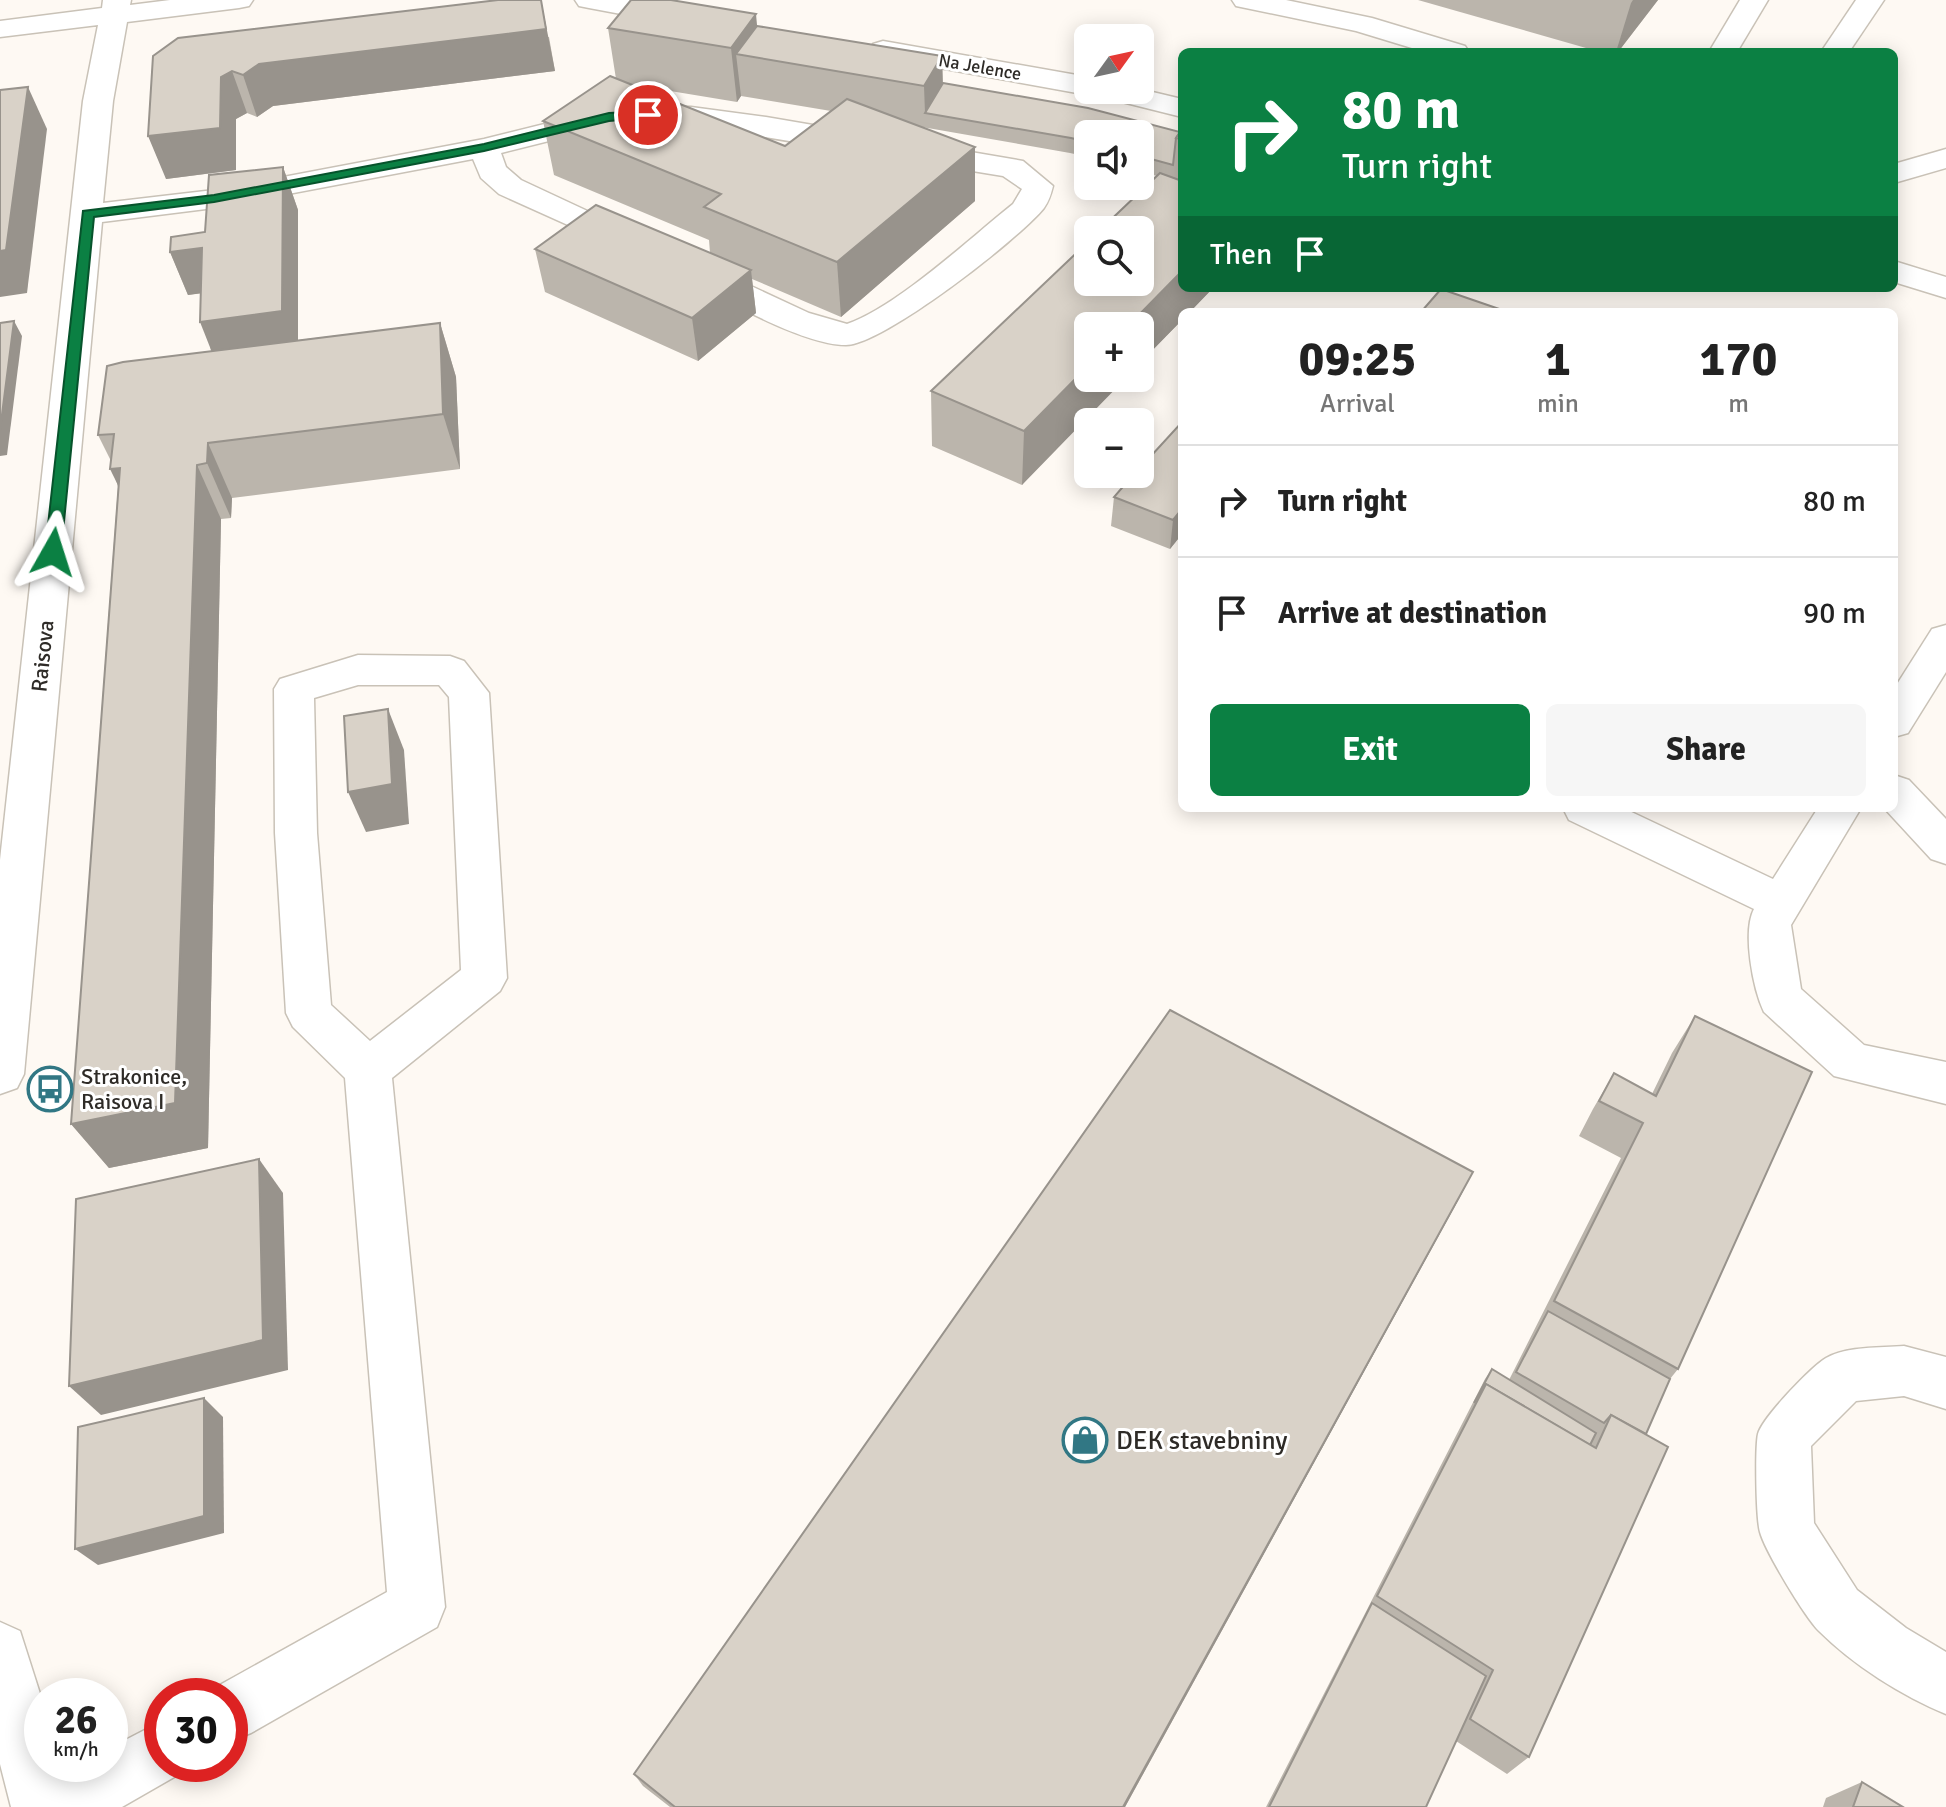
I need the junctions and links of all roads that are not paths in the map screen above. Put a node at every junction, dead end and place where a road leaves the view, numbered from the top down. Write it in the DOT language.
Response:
graph roads {
  1 [pos="239,0"];
  2 [pos="589,0"];
  3 [pos="1246,0"];
  4 [pos="1754,0"];
  5 [pos="1870,0"];
  6 [pos="116,7"];
  7 [pos="712,22"];
  8 [pos="0,29"];
  9 [pos="852,45"];
  10 [pos="1442,48"];
  11 [pos="1725,48"];
  12 [pos="1838,48"];
  13 [pos="1074,84"];
  14 [pos="1154,101"];
  15 [pos="1178,107"];
  16 [pos="484,148"];
  17 [pos="1946,158"];
  18 [pos="1898,173"];
  19 [pos="87,214"];
  20 [pos="1898,272"];
  21 [pos="1946,288"];
  22 [pos="1946,639"];
  23 [pos="1898,716"];
  24 [pos="1898,795"];
  25 [pos="1592,812"];
  26 [pos="1838,812"];
  27 [pos="1946,847"];
  28 [pos="1782,903"];
  29 [pos="368,1070"];
  30 [pos="0,1074"];
  31 [pos="1946,1083"];
  32 [pos="1946,1383"];
  33 [pos="0,1651"];
  34 [pos="1946,1685"];
  35 [pos="248,1702"];
  36 [pos="144,1761"];
  37 [pos="41,1807"];
  38 [pos="64,1807"];
  1 -- 6 [label="street"];
  2 -- 7 [label="street"];
  3 -- 10 [label="street"];
  4 -- 11 [label="street"];
  5 -- 12 [label="street"];
  6 -- 8 [label="street"];
  6 -- 19 [label="street, Raisova"];
  9 -- 13 [label="street, Na Jelence"];
  14 -- 15 [label="street"];
  16 -- 16 [label="street"];
  16 -- 19 [label="street"];
  17 -- 18 [label="street"];
  19 -- 30 [label="street, Raisova"];
  20 -- 21 [label="street"];
  22 -- 23 [label="street"];
  24 -- 27 [label="street"];
  25 -- 28 [label="street"];
  26 -- 28 [label="street"];
  28 -- 31 [label="street"];
  29 -- 29 [label="street"];
  29 -- 35 [label="street"];
  32 -- 34 [label="street"];
  33 -- 37 [label="street"];
  36 -- 38 [label="street"];
}
